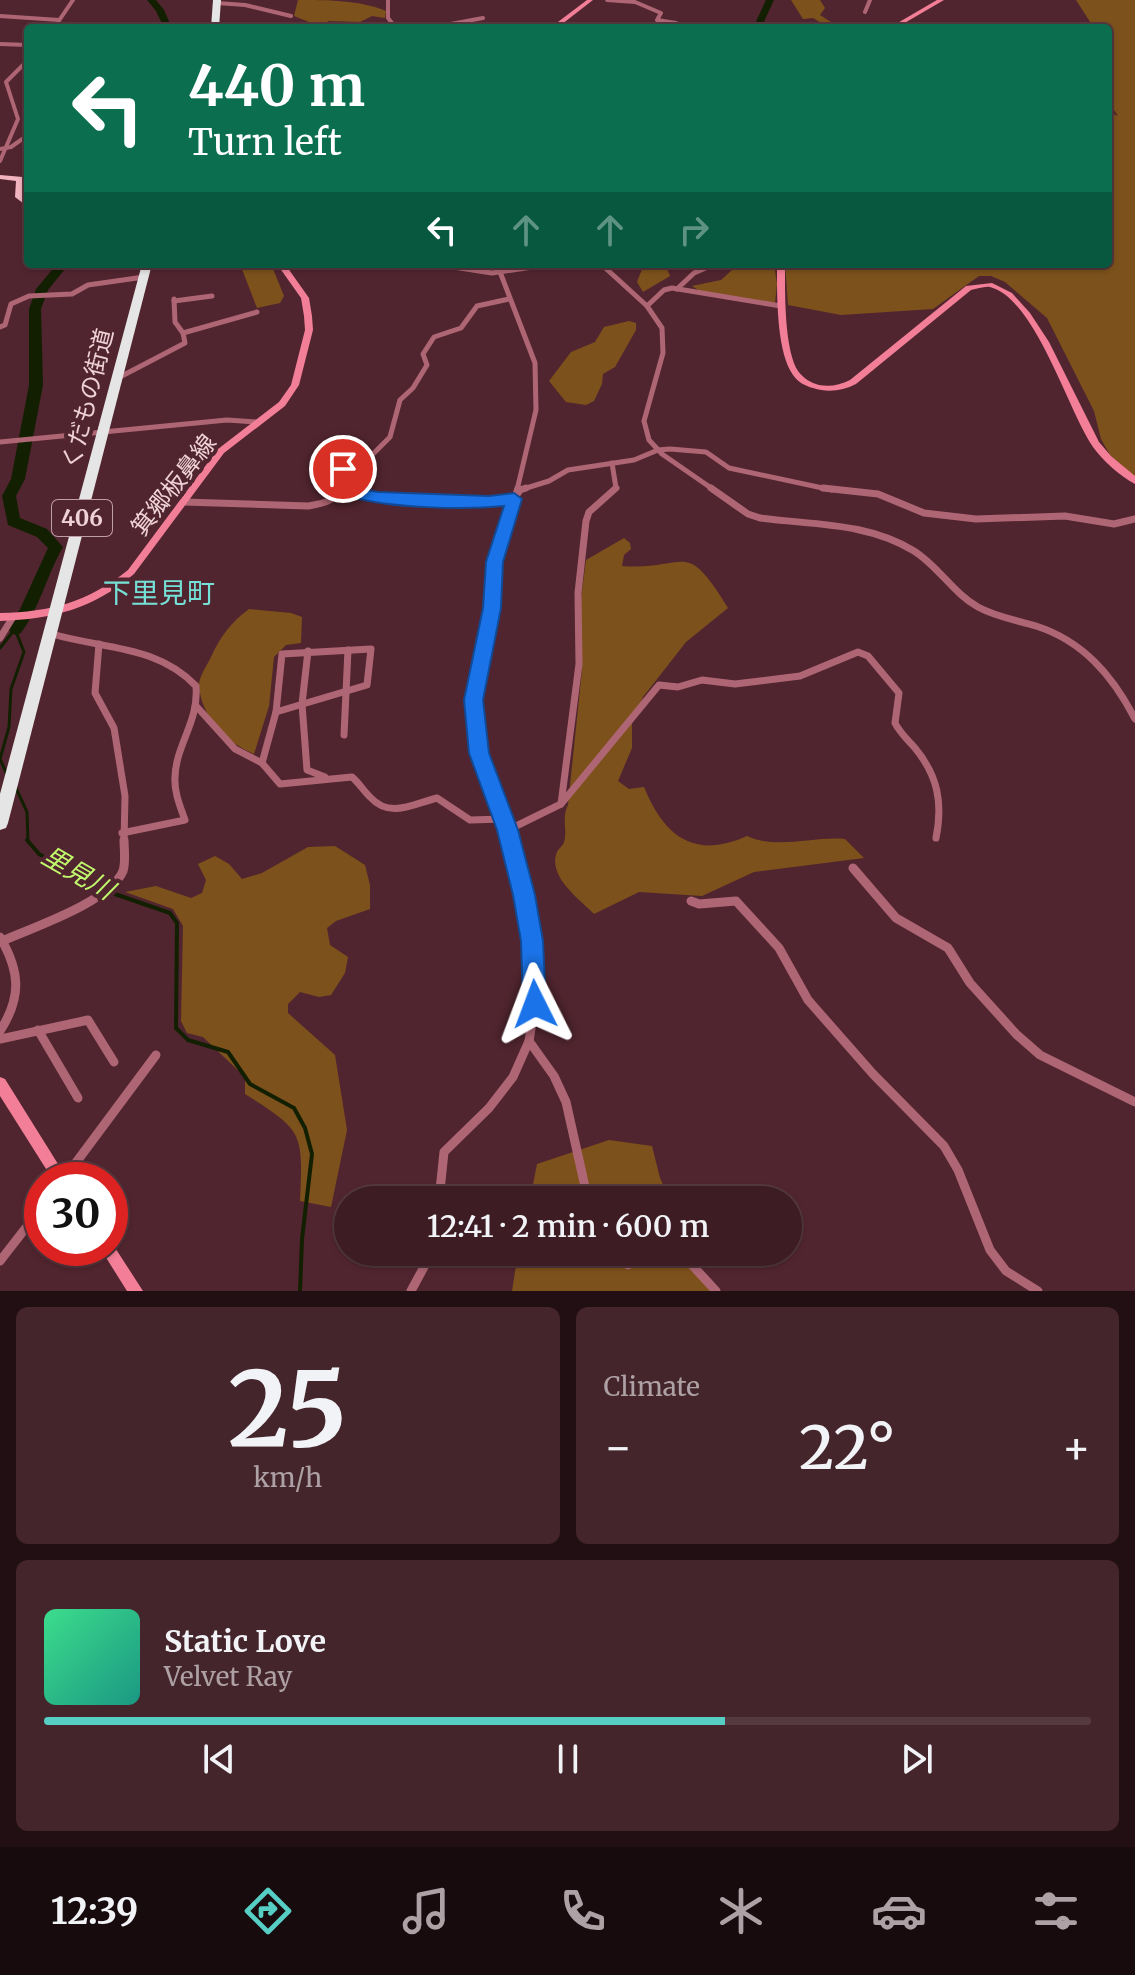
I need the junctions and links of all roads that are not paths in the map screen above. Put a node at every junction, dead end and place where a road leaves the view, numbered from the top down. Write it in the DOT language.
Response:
graph roads {
  1 [pos="73,0"];
  2 [pos="388,0"];
  3 [pos="590,0"];
  4 [pos="607,0"];
  5 [pos="870,0"];
  6 [pos="940,0"];
  7 [pos="217,2"];
  8 [pos="231,2"];
  9 [pos="865,12"];
  10 [pos="0,16"];
  11 [pos="291,16"];
  12 [pos="7,17"];
  13 [pos="483,18"];
  14 [pos="59,20"];
  15 [pos="676,23"];
  16 [pos="56,24"];
  17 [pos="215,24"];
  18 [pos="393,24"];
  19 [pos="451,24"];
  20 [pos="558,24"];
  21 [pos="899,24"];
  22 [pos="0,26"];
  23 [pos="0,44"];
  24 [pos="24,45"];
  25 [pos="24,64"];
  26 [pos="3,82"];
  27 [pos="24,137"];
  28 [pos="3,149"];
  29 [pos="0,161"];
  30 [pos="0,177"];
  31 [pos="24,201"];
  32 [pos="284,268"];
  33 [pos="451,268"];
  34 [pos="499,268"];
  35 [pos="605,268"];
  36 [pos="706,268"];
  37 [pos="781,268"];
  38 [pos="146,271"];
  39 [pos="677,289"];
  40 [pos="212,296"];
  41 [pos="509,299"];
  42 [pos="647,306"];
  43 [pos="781,306"];
  44 [pos="257,312"];
  45 [pos="0,327"];
  46 [pos="183,333"];
  47 [pos="118,378"];
  48 [pos="256,422"];
  49 [pos="104,434"];
  50 [pos="0,442"];
  51 [pos="658,450"];
  52 [pos="612,463"];
  53 [pos="1135,481"];
  54 [pos="366,493"];
  55 [pos="514,499"];
  56 [pos="183,502"];
  57 [pos="1135,519"];
  58 [pos="57,613"];
  59 [pos="0,617"];
  60 [pos="15,617"];
  61 [pos="52,634"];
  62 [pos="0,638"];
  63 [pos="99,644"];
  64 [pos="348,650"];
  65 [pos="308,651"];
  66 [pos="345,691"];
  67 [pos="302,704"];
  68 [pos="197,707"];
  69 [pos="276,712"];
  70 [pos="1135,719"];
  71 [pos="344,735"];
  72 [pos="262,763"];
  73 [pos="327,777"];
  74 [pos="561,804"];
  75 [pos="504,819"];
  76 [pos="0,823"];
  77 [pos="508,830"];
  78 [pos="122,833"];
  79 [pos="936,838"];
  80 [pos="853,868"];
  81 [pos="691,901"];
  82 [pos="1,941"];
  83 [pos="38,1030"];
  84 [pos="0,1031"];
  85 [pos="0,1039"];
  86 [pos="529,1041"];
  87 [pos="156,1055"];
  88 [pos="114,1062"];
  89 [pos="0,1084"];
  90 [pos="78,1098"];
  91 [pos="1135,1102"];
  92 [pos="5,1105"];
  93 [pos="48,1162"];
  94 [pos="76,1162"];
  95 [pos="440,1186"];
  96 [pos="584,1186"];
  97 [pos="24,1230"];
  98 [pos="0,1261"];
  99 [pos="119,1266"];
  100 [pos="424,1266"];
  101 [pos="693,1266"];
  102 [pos="136,1291"];
  103 [pos="411,1291"];
  104 [pos="716,1291"];
  105 [pos="1038,1291"];
  1 -- 14 [label="street"];
  2 -- 18 [label="street"];
  3 -- 20 [label="street"];
  4 -- 15 [label="street"];
  5 -- 9 [label="street"];
  6 -- 21 [label="street"];
  7 -- 8 [label="street"];
  7 -- 17 [label="highway"];
  8 -- 11 [label="street"];
  10 -- 12 [label="street"];
  12 -- 14 [label="street"];
  12 -- 22 [label="street"];
  13 -- 19 [label="street"];
  14 -- 16 [label="street"];
  23 -- 24 [label="street"];
  25 -- 26 [label="street"];
  26 -- 28 [label="street"];
  27 -- 28 [label="street"];
  28 -- 29 [label="street"];
  30 -- 31 [label="main road"];
  32 -- 48 [label="street, 箕郷板鼻線"];
  33 -- 34 [label="street"];
  34 -- 41 [label="street"];
  35 -- 42 [label="street"];
  36 -- 39 [label="street"];
  37 -- 43 [label="street"];
  38 -- 45 [label="street"];
  38 -- 47 [label="highway, くだもの街道 / 406"];
  39 -- 42 [label="street"];
  39 -- 43 [label="street"];
  40 -- 46 [label="street"];
  41 -- 54 [label="street"];
  41 -- 55 [label="street"];
  42 -- 51 [label="street"];
  43 -- 53 [label="street"];
  44 -- 46 [label="street"];
  46 -- 47 [label="street"];
  47 -- 49 [label="highway, くだもの街道 / 406"];
  48 -- 49 [label="street"];
  48 -- 56 [label="street, 箕郷板鼻線"];
  49 -- 50 [label="street"];
  49 -- 58 [label="highway, くだもの街道 / 406"];
  51 -- 52 [label="street"];
  51 -- 57 [label="street"];
  51 -- 70 [label="street"];
  52 -- 55 [label="street"];
  52 -- 74 [label="street"];
  54 -- 55 [label="street"];
  54 -- 56 [label="street"];
  55 -- 75 [label="street"];
  56 -- 58 [label="street, 箕郷板鼻線"];
  58 -- 60 [label="street, 箕郷板鼻線"];
  58 -- 61 [label="highway, くだもの街道 / 406"];
  59 -- 60 [label="street, 箕郷板鼻線"];
  60 -- 62 [label="street"];
  61 -- 63 [label="street"];
  61 -- 76 [label="highway, くだもの街道 / 406"];
  63 -- 68 [label="street"];
  63 -- 78 [label="street"];
  64 -- 65 [label="street"];
  64 -- 66 [label="street"];
  64 -- 66 [label="street"];
  65 -- 67 [label="street"];
  65 -- 69 [label="street"];
  66 -- 67 [label="street"];
  66 -- 71 [label="street"];
  67 -- 69 [label="street"];
  67 -- 73 [label="street"];
  68 -- 72 [label="street"];
  68 -- 78 [label="street"];
  69 -- 72 [label="street"];
  72 -- 73 [label="street"];
  73 -- 75 [label="street"];
  74 -- 77 [label="street"];
  74 -- 79 [label="street"];
  75 -- 77 [label="street"];
  77 -- 86 [label="street"];
  78 -- 82 [label="street"];
  80 -- 91 [label="street"];
  81 -- 105 [label="street"];
  82 -- 84 [label="street"];
  83 -- 85 [label="street"];
  83 -- 88 [label="street"];
  83 -- 90 [label="street"];
  86 -- 95 [label="street"];
  86 -- 96 [label="street"];
  87 -- 94 [label="street"];
  89 -- 92 [label="street"];
  92 -- 93 [label="street"];
  97 -- 98 [label="street"];
  99 -- 102 [label="street"];
  100 -- 103 [label="street"];
  101 -- 104 [label="street"];
}
